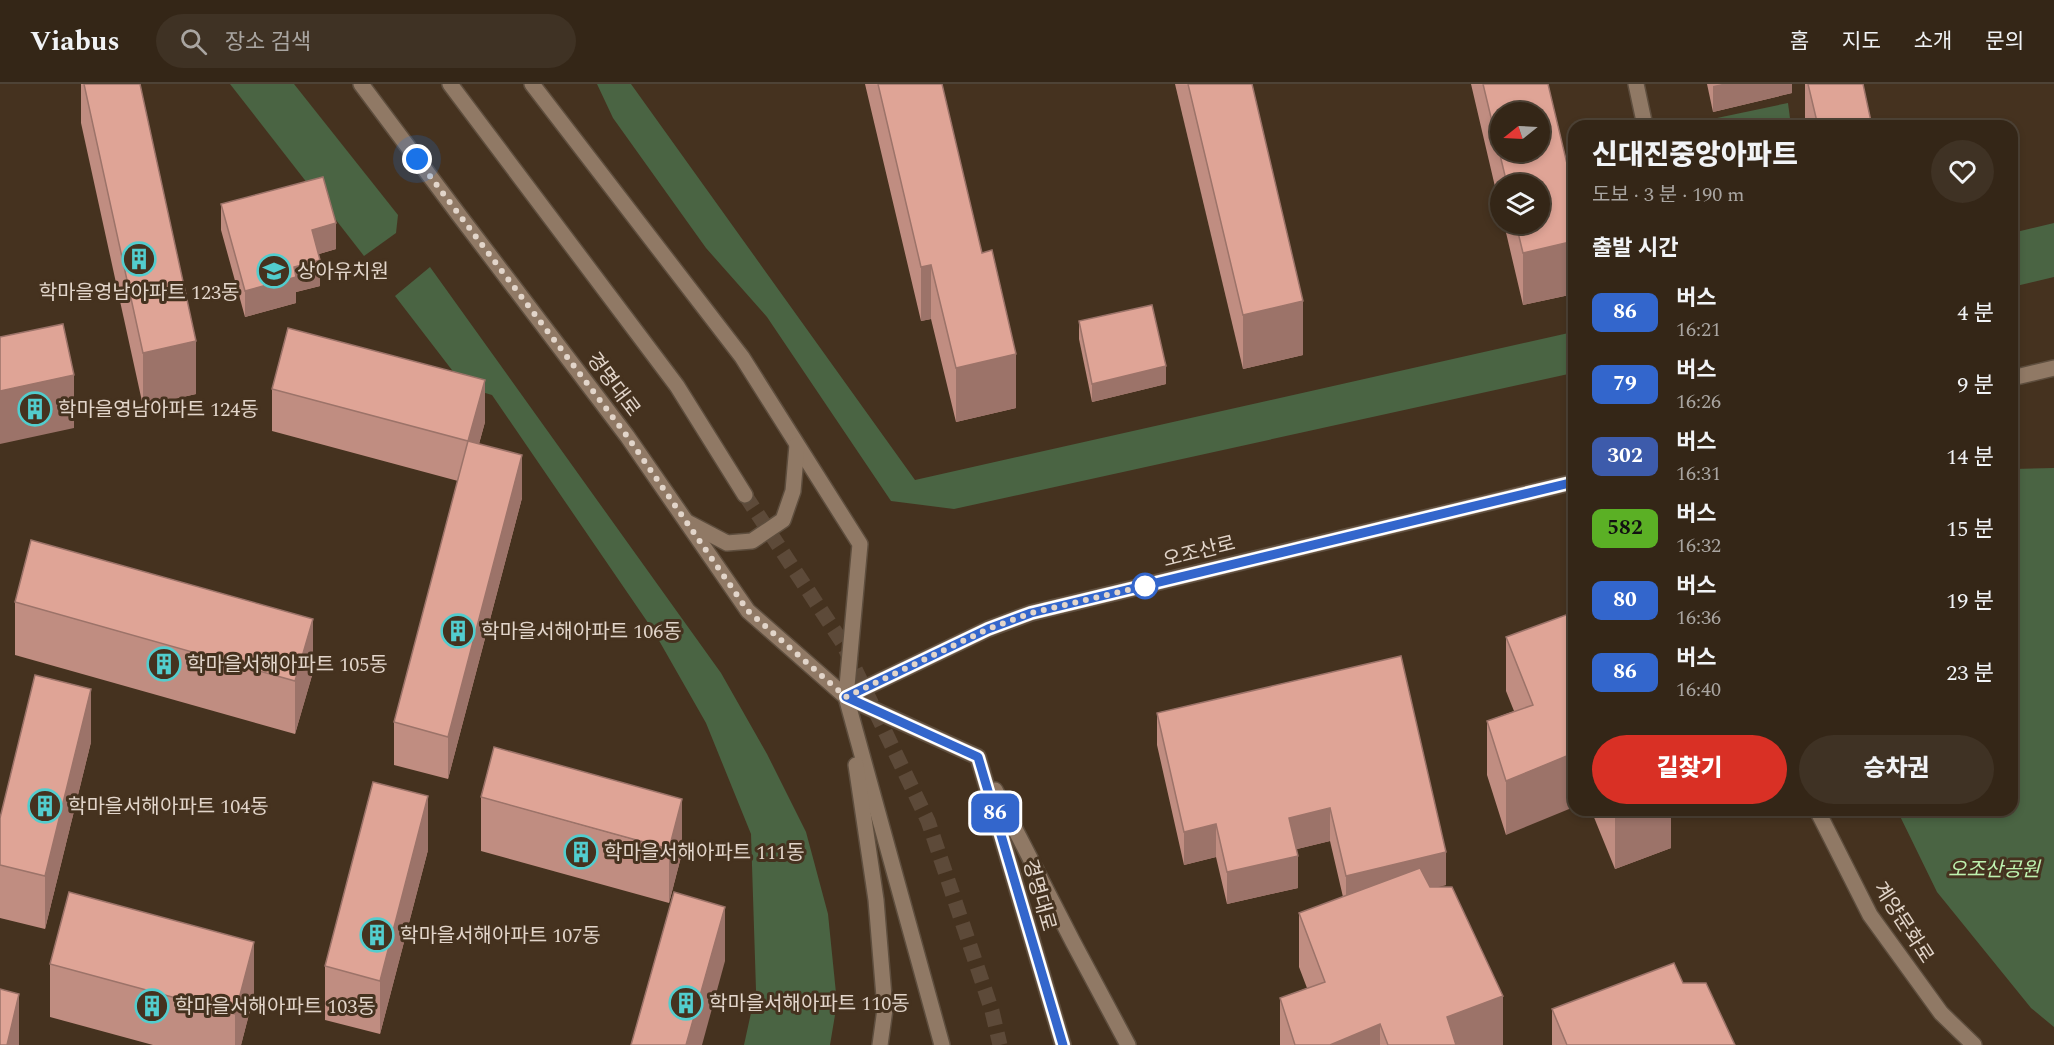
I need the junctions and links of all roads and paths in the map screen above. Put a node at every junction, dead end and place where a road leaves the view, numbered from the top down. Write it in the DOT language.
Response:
graph roads {
  1 [pos="362,84"];
  2 [pos="450,84"];
  3 [pos="532,84"];
  4 [pos="1636,84"];
  5 [pos="1645,120"];
  6 [pos="2054,368"];
  7 [pos="2018,377"];
  8 [pos="797,445"];
  9 [pos="1568,483"];
  10 [pos="746,495"];
  11 [pos="685,520"];
  12 [pos="846,697"];
  13 [pos="978,757"];
  14 [pos="1820,816"];
  15 [pos="880,1045"];
  16 [pos="942,1045"];
  17 [pos="1063,1045"];
  18 [pos="1128,1045"];
  19 [pos="1974,1045"];
  1 -- 11 [label="street, 경명대로"];
  2 -- 10 [label="street"];
  3 -- 8 [label="street"];
  4 -- 5 [label="street"];
  6 -- 7 [label="street"];
  8 -- 11 [label="street"];
  8 -- 12 [label="street"];
  9 -- 12 [label="street, 오조산로"];
  11 -- 12 [label="street, 경명대로"];
  12 -- 13 [label="street, 경명대로"];
  12 -- 15 [label="street"];
  12 -- 16 [label="street"];
  13 -- 17 [label="street, 경명대로"];
  13 -- 18 [label="street"];
  14 -- 19 [label="street, 계양문화로"];
}
